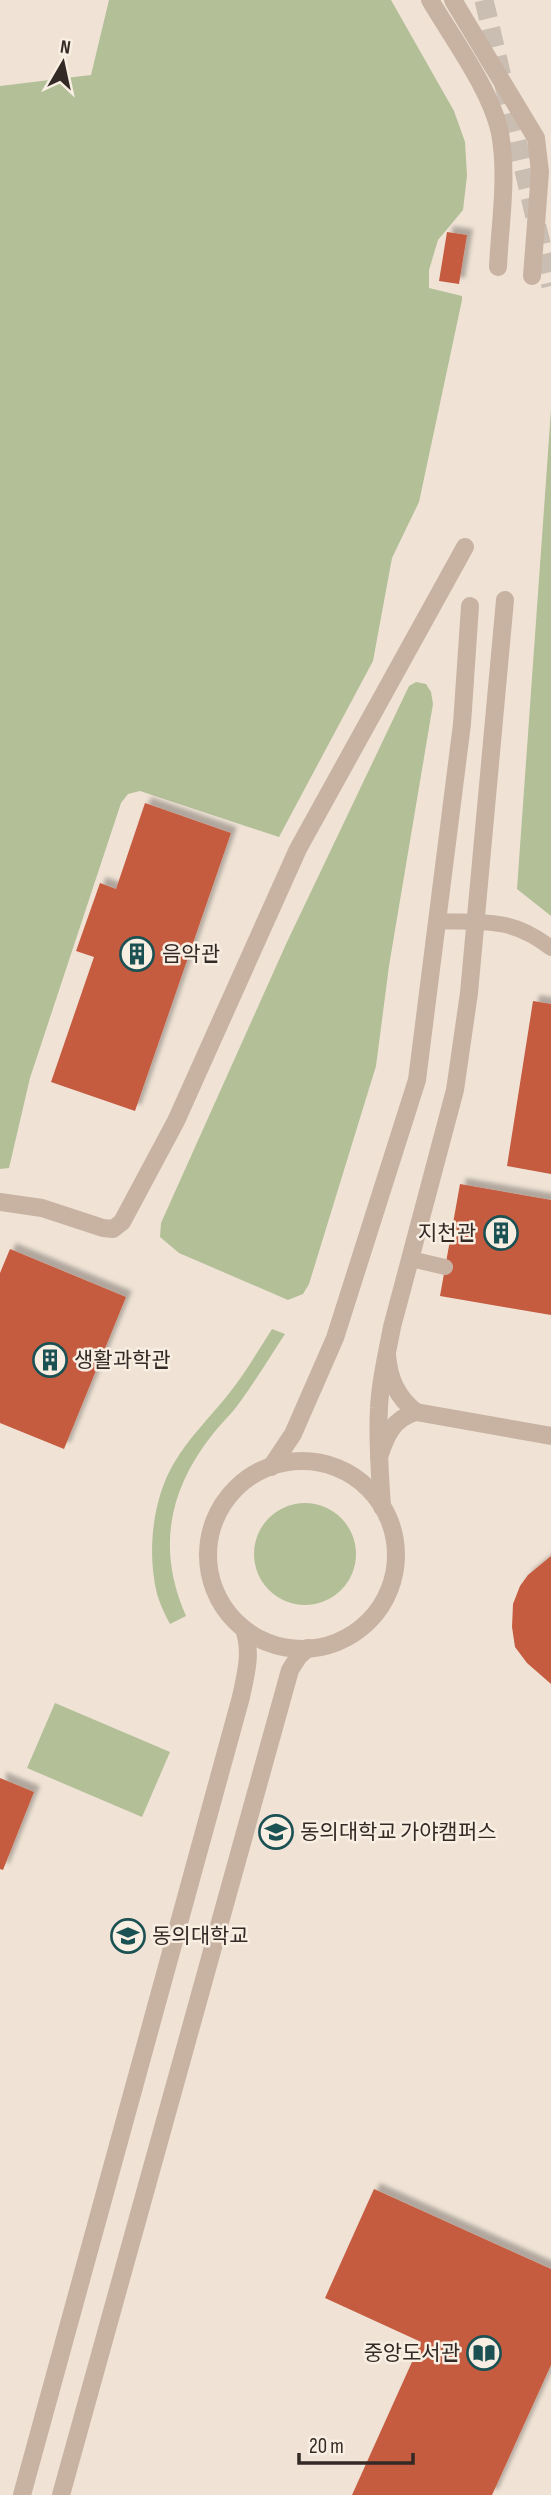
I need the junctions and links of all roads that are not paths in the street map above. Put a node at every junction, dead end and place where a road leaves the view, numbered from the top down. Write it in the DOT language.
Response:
graph roads {
  1 [pos="430,0"];
  2 [pos="453,0"];
  3 [pos="498,267"];
  4 [pos="532,276"];
  5 [pos="465,547"];
  6 [pos="505,600"];
  7 [pos="470,606"];
  8 [pos="438,921"];
  9 [pos="475,923"];
  10 [pos="551,948"];
  11 [pos="0,1202"];
  12 [pos="411,1259"];
  13 [pos="445,1267"];
  14 [pos="387,1355"];
  15 [pos="416,1412"];
  16 [pos="551,1436"];
  17 [pos="379,1457"];
  18 [pos="271,1467"];
  19 [pos="382,1507"];
  20 [pos="244,1629"];
  21 [pos="308,1648"];
  22 [pos="22,2495"];
  23 [pos="61,2495"];
  1 -- 3 [label="street"];
  2 -- 4 [label="street"];
  5 -- 11 [label="street"];
  6 -- 9 [label="street"];
  7 -- 8 [label="street"];
  8 -- 9 [label="lane"];
  8 -- 18 [label="street"];
  9 -- 10 [label="lane"];
  9 -- 12 [label="street"];
  12 -- 13 [label="lane"];
  12 -- 14 [label="street"];
  14 -- 15 [label="street"];
  14 -- 17 [label="street"];
  15 -- 16 [label="street"];
  15 -- 17 [label="street"];
  17 -- 19 [label="street"];
  18 -- 19 [label="street"];
  18 -- 20 [label="street"];
  19 -- 21 [label="street"];
  20 -- 21 [label="street"];
  20 -- 22 [label="street"];
  21 -- 23 [label="street"];
}
